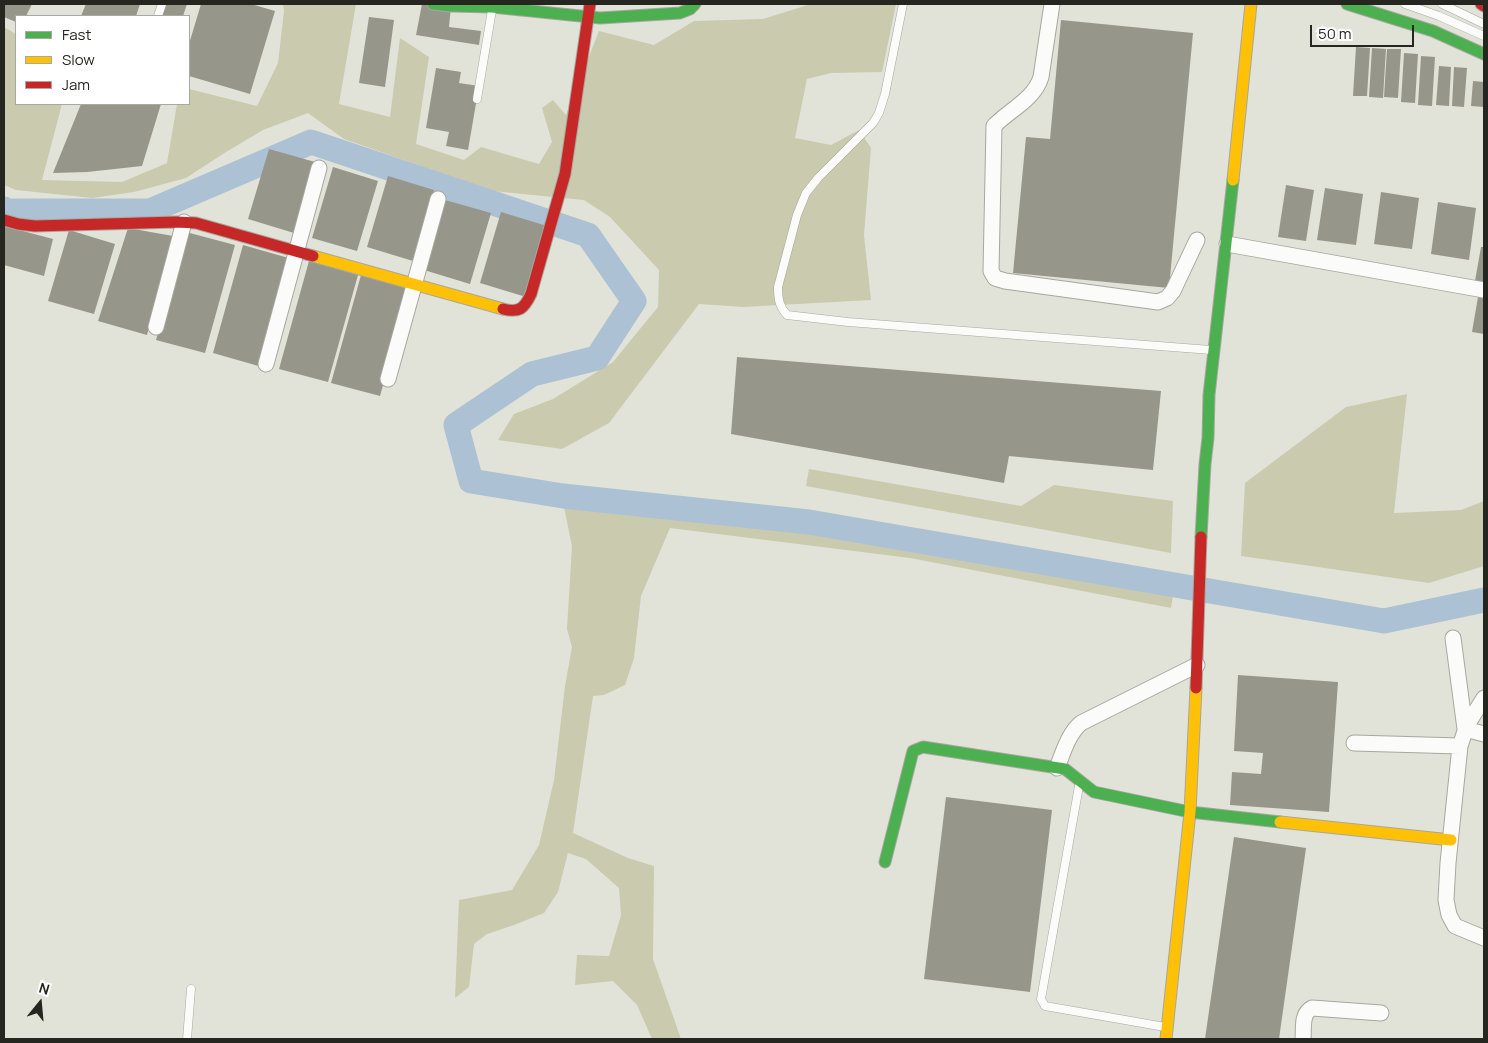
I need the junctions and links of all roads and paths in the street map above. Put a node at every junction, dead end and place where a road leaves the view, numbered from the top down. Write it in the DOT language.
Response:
graph roads {
  1 [pos="434,4"];
  2 [pos="590,4"];
  3 [pos="695,4"];
  4 [pos="903,4"];
  5 [pos="1052,4"];
  6 [pos="1250,4"];
  7 [pos="1347,4"];
  8 [pos="1405,4"];
  9 [pos="1442,4"];
  10 [pos="1480,4"];
  11 [pos="1484,6"];
  12 [pos="492,7"];
  13 [pos="587,17"];
  14 [pos="1484,24"];
  15 [pos="1484,36"];
  16 [pos="1484,54"];
  17 [pos="477,99"];
  18 [pos="319,168"];
  19 [pos="438,199"];
  20 [pos="4,220"];
  21 [pos="184,222"];
  22 [pos="1197,240"];
  23 [pos="1227,244"];
  24 [pos="296,251"];
  25 [pos="414,284"];
  26 [pos="1484,290"];
  27 [pos="156,327"];
  28 [pos="1214,350"];
  29 [pos="266,364"];
  30 [pos="388,379"];
  31 [pos="1453,638"];
  32 [pos="1197,665"];
  33 [pos="1484,698"];
  34 [pos="1465,729"];
  35 [pos="1484,734"];
  36 [pos="1354,743"];
  37 [pos="1460,746"];
  38 [pos="1057,768"];
  39 [pos="1080,780"];
  40 [pos="1190,812"];
  41 [pos="1451,840"];
  42 [pos="885,862"];
  43 [pos="1484,938"];
  44 [pos="191,989"];
  45 [pos="1381,1013"];
  46 [pos="1167,1027"];
  47 [pos="187,1039"];
  48 [pos="1166,1039"];
  49 [pos="1303,1039"];
  1 -- 12 [label="main road"];
  2 -- 13 [label="main road"];
  3 -- 13 [label="main road"];
  4 -- 28 [label="lane"];
  5 -- 22 [label="street"];
  6 -- 23 [label="main road"];
  7 -- 16 [label="main road"];
  8 -- 15 [label="lane"];
  9 -- 14 [label="lane"];
  10 -- 11 [label="main road"];
  12 -- 13 [label="main road"];
  12 -- 17 [label="lane"];
  13 -- 25 [label="main road"];
  18 -- 24 [label="street"];
  19 -- 25 [label="street"];
  20 -- 21 [label="main road"];
  21 -- 24 [label="main road"];
  21 -- 27 [label="street"];
  23 -- 26 [label="street"];
  23 -- 28 [label="main road"];
  24 -- 25 [label="main road"];
  24 -- 29 [label="street"];
  25 -- 30 [label="street"];
  28 -- 32 [label="main road"];
  31 -- 34 [label="street"];
  32 -- 38 [label="street"];
  32 -- 40 [label="main road"];
  33 -- 34 [label="street"];
  34 -- 35 [label="street"];
  34 -- 37 [label="street"];
  36 -- 37 [label="street"];
  37 -- 41 [label="street"];
  38 -- 39 [label="main road"];
  38 -- 42 [label="main road"];
  39 -- 40 [label="main road"];
  39 -- 46 [label="lane"];
  40 -- 41 [label="main road"];
  40 -- 46 [label="main road"];
  41 -- 43 [label="street"];
  44 -- 47 [label="lane"];
  45 -- 49 [label="street"];
  46 -- 48 [label="main road"];
}
